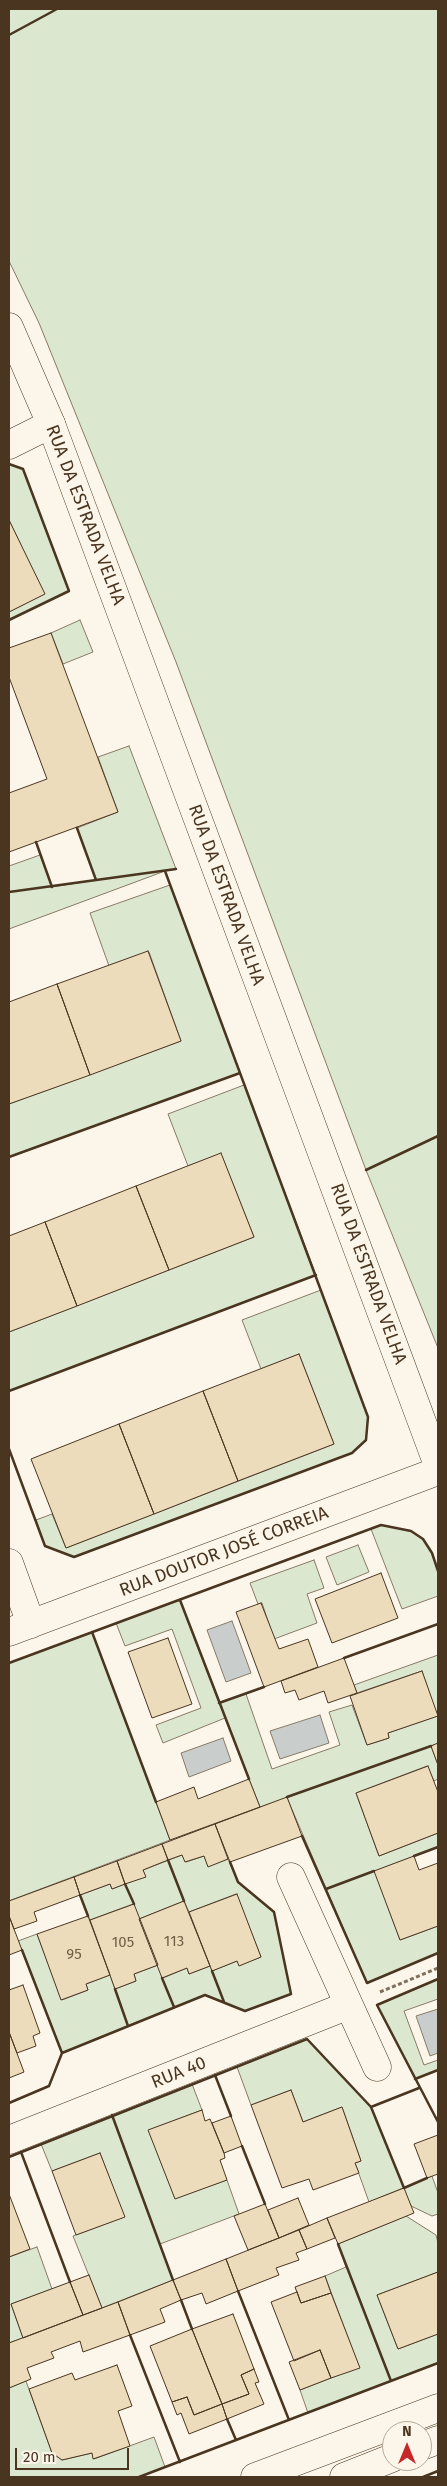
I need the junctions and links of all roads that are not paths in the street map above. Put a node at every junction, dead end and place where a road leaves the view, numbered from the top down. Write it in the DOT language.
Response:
graph roads {
  1 [pos="9,327"];
  2 [pos="51,424"];
  3 [pos="9,445"];
  4 [pos="438,1465"];
  5 [pos="438,1471"];
  6 [pos="9,1563"];
  7 [pos="20,1628"];
  8 [pos="291,1877"];
  9 [pos="349,2005"];
  10 [pos="377,2067"];
  11 [pos="9,2140"];
  12 [pos="438,2408"];
  13 [pos="382,2462"];
  14 [pos="255,2477"];
  15 [pos="344,2477"];
  1 -- 2 [label="street, RUA DA ESTRADA VELHA"];
  2 -- 3 [label="street"];
  2 -- 4 [label="street, RUA DA ESTRADA VELHA"];
  5 -- 7 [label="street, RUA DOUTOR JOSÉ CORREIA"];
  6 -- 7 [label="street"];
  8 -- 9 [label="street"];
  9 -- 10 [label="street"];
  9 -- 11 [label="street, RUA 40"];
  12 -- 14 [label="street"];
  13 -- 15 [label="street"];
}
